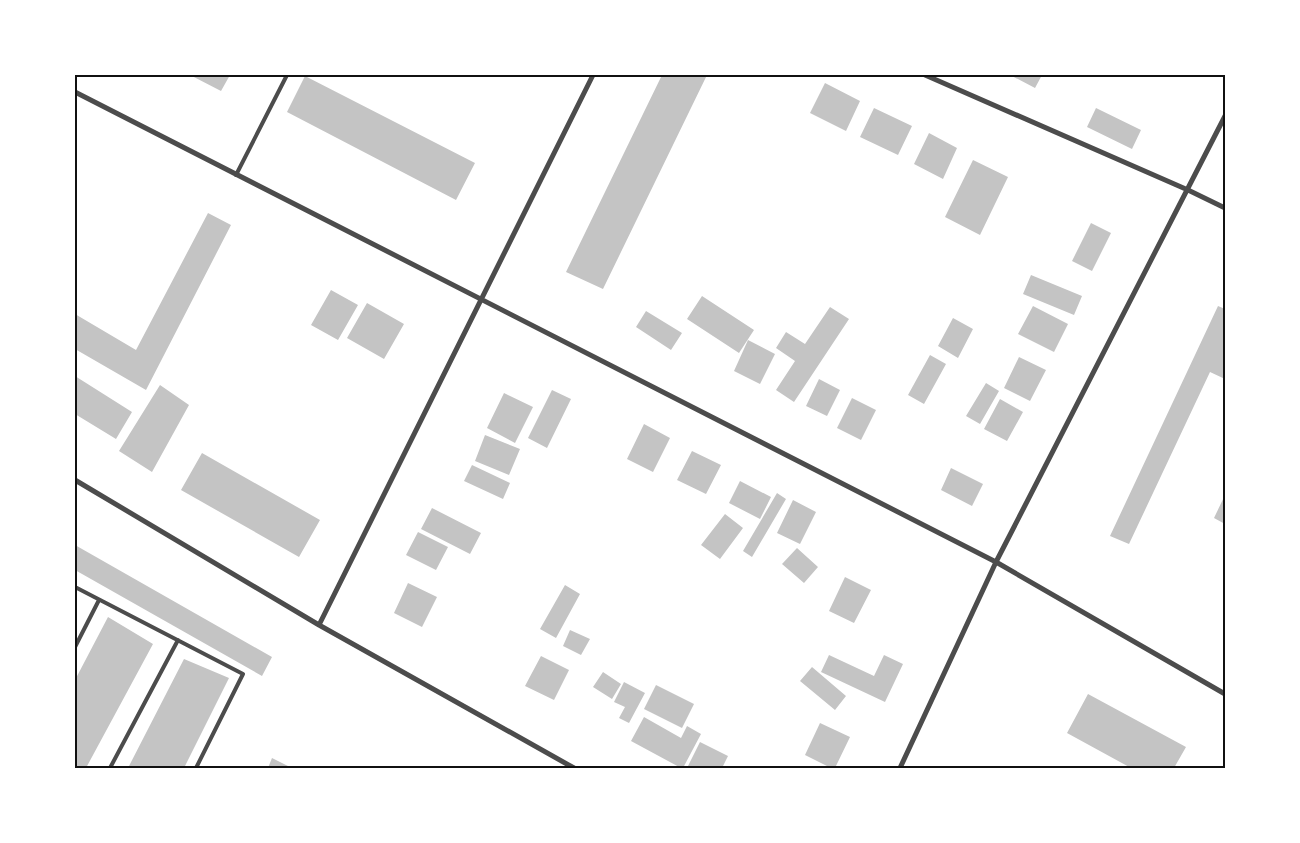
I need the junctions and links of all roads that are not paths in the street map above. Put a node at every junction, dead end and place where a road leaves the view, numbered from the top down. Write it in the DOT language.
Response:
graph roads {
  1 [pos="287,75"];
  2 [pos="593,75"];
  3 [pos="925,75"];
  4 [pos="75,92"];
  5 [pos="1225,116"];
  6 [pos="236,175"];
  7 [pos="1188,190"];
  8 [pos="1225,208"];
  9 [pos="481,300"];
  10 [pos="75,480"];
  11 [pos="996,562"];
  12 [pos="75,587"];
  13 [pos="99,600"];
  14 [pos="319,626"];
  15 [pos="178,640"];
  16 [pos="75,647"];
  17 [pos="1225,694"];
  18 [pos="110,768"];
  19 [pos="196,768"];
  20 [pos="574,768"];
  21 [pos="900,768"];
  1 -- 6 [label="lane"];
  2 -- 9 [label="street"];
  3 -- 7 [label="street"];
  4 -- 6 [label="street"];
  5 -- 7 [label="street"];
  6 -- 9 [label="street"];
  7 -- 8 [label="street"];
  7 -- 11 [label="street"];
  9 -- 11 [label="street"];
  9 -- 14 [label="street"];
  10 -- 14 [label="street"];
  11 -- 17 [label="street"];
  11 -- 21 [label="street"];
  12 -- 13 [label="lane"];
  13 -- 15 [label="lane"];
  13 -- 16 [label="lane"];
  14 -- 20 [label="street"];
  15 -- 18 [label="lane"];
  15 -- 19 [label="lane"];
}
